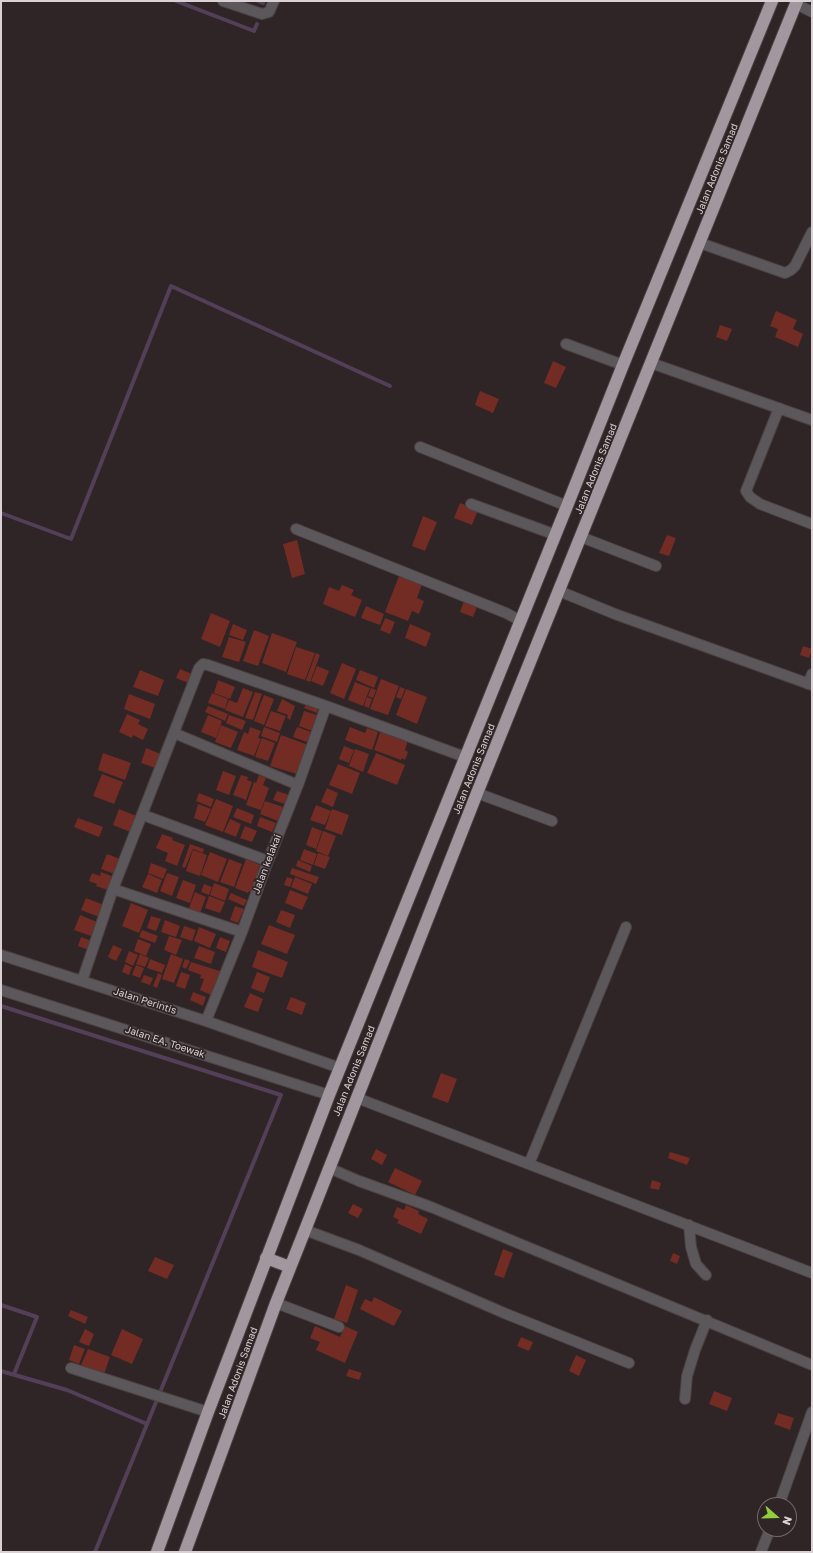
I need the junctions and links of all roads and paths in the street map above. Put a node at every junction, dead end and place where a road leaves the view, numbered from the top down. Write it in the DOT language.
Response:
graph roads {
  1 [pos="224,1"];
  2 [pos="274,1"];
  3 [pos="772,1"];
  4 [pos="797,2"];
  5 [pos="812,12"];
  6 [pos="812,232"];
  7 [pos="700,243"];
  8 [pos="568,345"];
  9 [pos="651,363"];
  10 [pos="623,365"];
  11 [pos="779,408"];
  12 [pos="812,420"];
  13 [pos="420,447"];
  14 [pos="471,504"];
  15 [pos="567,506"];
  16 [pos="812,524"];
  17 [pos="296,529"];
  18 [pos="556,535"];
  19 [pos="582,536"];
  20 [pos="656,566"];
  21 [pos="559,591"];
  22 [pos="521,621"];
  23 [pos="811,681"];
  24 [pos="326,706"];
  25 [pos="174,732"];
  26 [pos="465,757"];
  27 [pos="298,785"];
  28 [pos="477,793"];
  29 [pos="142,815"];
  30 [pos="552,821"];
  31 [pos="268,861"];
  32 [pos="113,889"];
  33 [pos="626,927"];
  34 [pos="242,932"];
  35 [pos="1,955"];
  36 [pos="82,981"];
  37 [pos="1,990"];
  38 [pos="206,1021"];
  39 [pos="340,1068"];
  40 [pos="329,1095"];
  41 [pos="356,1098"];
  42 [pos="529,1164"];
  43 [pos="329,1168"];
  44 [pos="689,1225"];
  45 [pos="304,1230"];
  46 [pos="266,1258"];
  47 [pos="290,1267"];
  48 [pos="812,1273"];
  49 [pos="706,1275"];
  50 [pos="276,1303"];
  51 [pos="707,1320"];
  52 [pos="339,1327"];
  53 [pos="629,1363"];
  54 [pos="812,1365"];
  55 [pos="71,1368"];
  56 [pos="685,1399"];
  57 [pos="208,1412"];
  58 [pos="812,1412"];
  59 [pos="782,1497"];
  60 [pos="767,1537"];
  61 [pos="157,1552"];
  62 [pos="185,1552"];
  63 [pos="762,1552"];
  1 -- 2 [label="street"];
  3 -- 10 [label="highway"];
  4 -- 5 [label="street"];
  4 -- 7 [label="highway, Jalan Adonis Samad"];
  6 -- 7 [label="street"];
  7 -- 9 [label="highway, Jalan Adonis Samad"];
  8 -- 10 [label="street"];
  9 -- 11 [label="street"];
  9 -- 19 [label="highway, Jalan Adonis Samad"];
  10 -- 15 [label="highway"];
  11 -- 12 [label="street"];
  11 -- 16 [label="street"];
  13 -- 15 [label="street"];
  14 -- 18 [label="street"];
  15 -- 18 [label="highway"];
  17 -- 22 [label="street"];
  18 -- 22 [label="highway"];
  19 -- 20 [label="street"];
  19 -- 21 [label="highway, Jalan Adonis Samad"];
  21 -- 23 [label="street"];
  21 -- 28 [label="highway, Jalan Adonis Samad"];
  22 -- 26 [label="highway"];
  24 -- 25 [label="street"];
  24 -- 26 [label="street"];
  24 -- 27 [label="street, Jalan kelakai"];
  25 -- 27 [label="street"];
  25 -- 29 [label="street"];
  26 -- 39 [label="highway"];
  27 -- 31 [label="street, Jalan kelakai"];
  28 -- 30 [label="street"];
  28 -- 41 [label="highway, Jalan Adonis Samad"];
  29 -- 31 [label="street"];
  29 -- 32 [label="street"];
  31 -- 34 [label="street, Jalan kelakai"];
  32 -- 34 [label="street"];
  32 -- 36 [label="street"];
  33 -- 42 [label="street"];
  34 -- 38 [label="street, Jalan kelakai"];
  35 -- 36 [label="street, Jalan Perintis"];
  36 -- 38 [label="street, Jalan Perintis"];
  37 -- 40 [label="street, Jalan EA. Toewak"];
  38 -- 39 [label="street, Jalan Perintis"];
  39 -- 40 [label="highway"];
  40 -- 46 [label="highway"];
  41 -- 42 [label="street"];
  41 -- 43 [label="highway, Jalan Adonis Samad"];
  42 -- 44 [label="street"];
  43 -- 45 [label="highway, Jalan Adonis Samad"];
  43 -- 51 [label="street"];
  44 -- 48 [label="street"];
  44 -- 49 [label="street"];
  45 -- 47 [label="highway, Jalan Adonis Samad"];
  45 -- 53 [label="street"];
  46 -- 47 [label="highway"];
  46 -- 57 [label="highway"];
  47 -- 50 [label="highway, Jalan Adonis Samad"];
  50 -- 52 [label="street"];
  50 -- 62 [label="highway, Jalan Adonis Samad"];
  51 -- 54 [label="street"];
  51 -- 56 [label="street"];
  55 -- 57 [label="street"];
  57 -- 61 [label="highway"];
  58 -- 59 [label="street"];
  60 -- 63 [label="street"];
}
